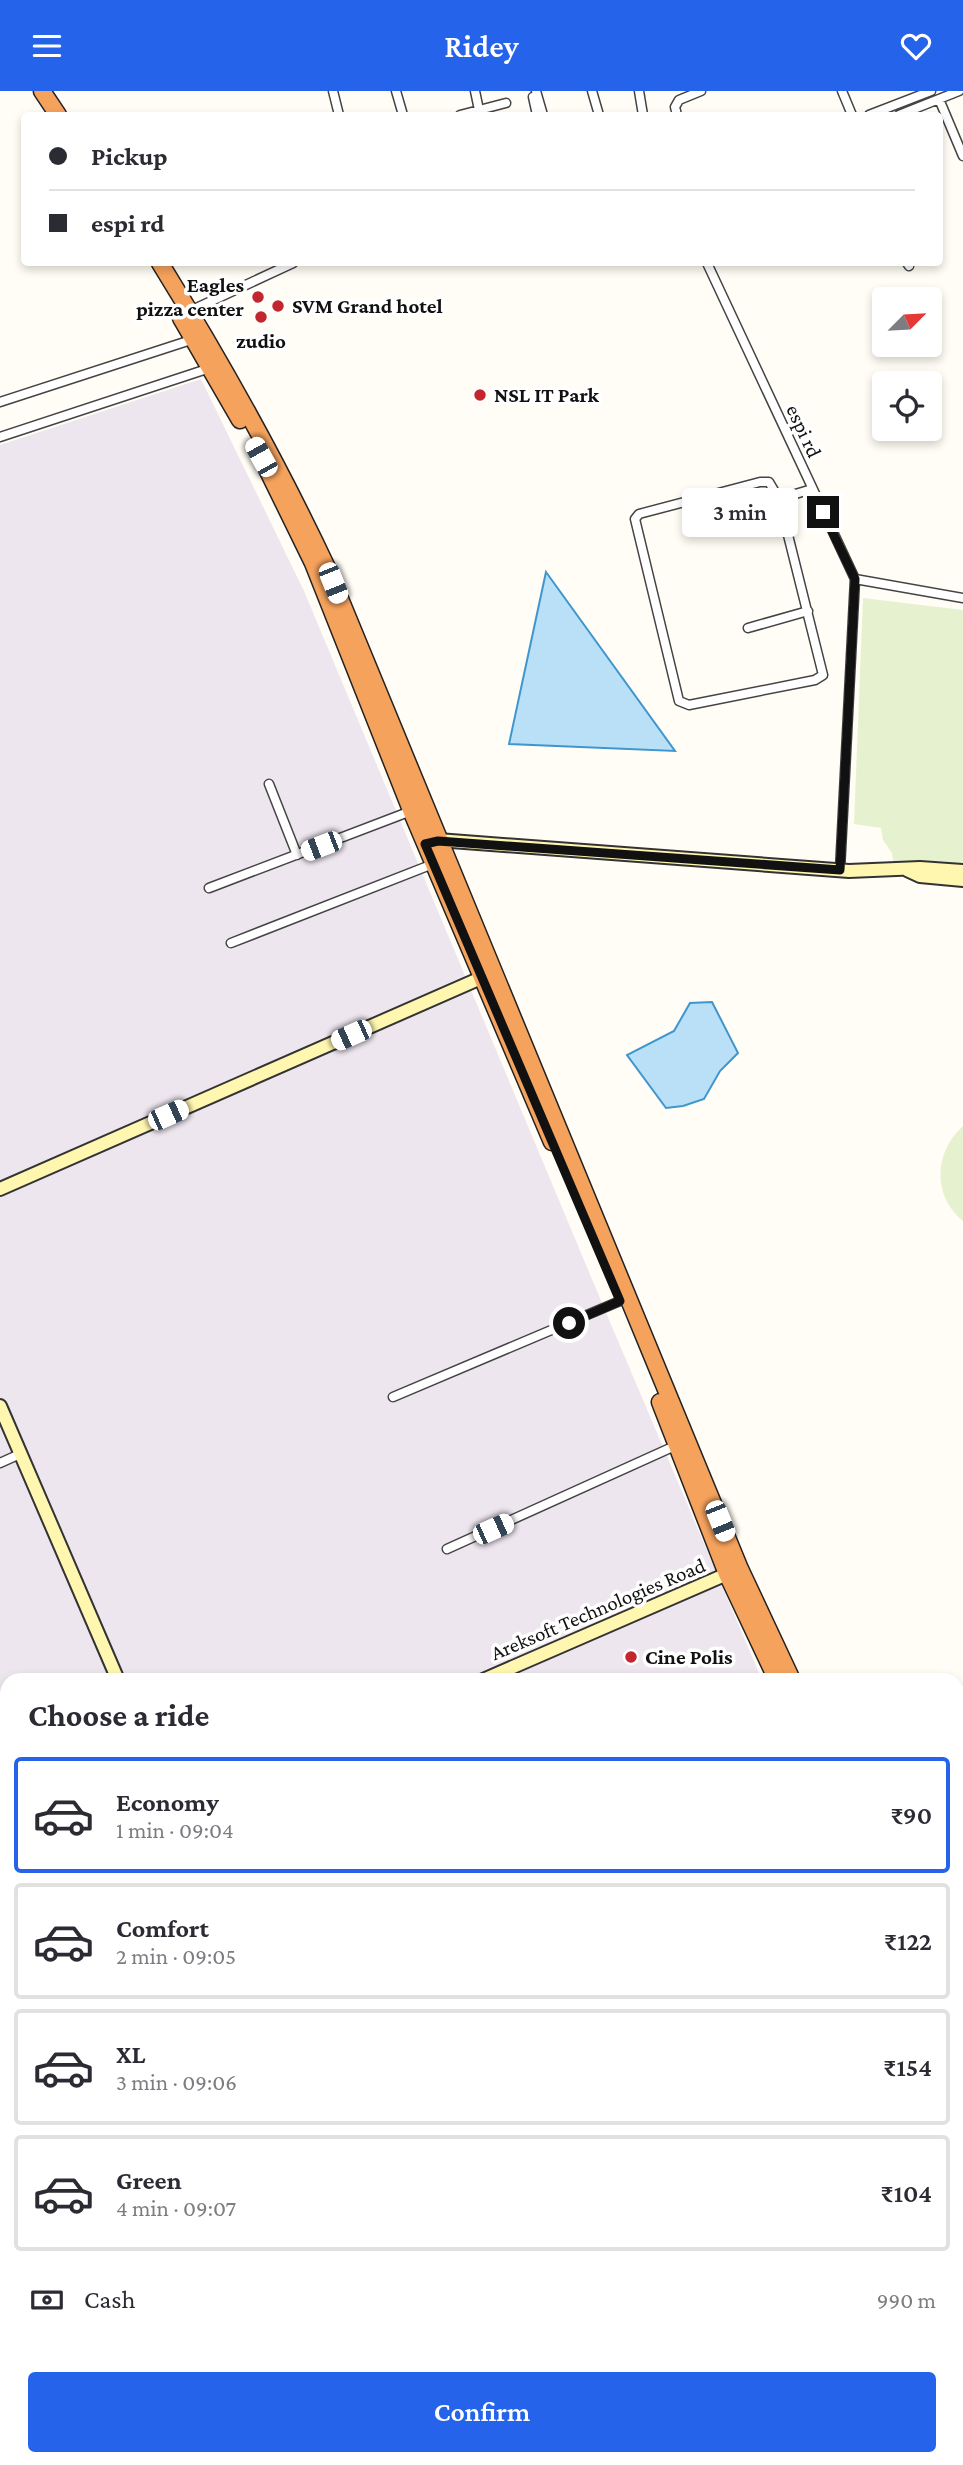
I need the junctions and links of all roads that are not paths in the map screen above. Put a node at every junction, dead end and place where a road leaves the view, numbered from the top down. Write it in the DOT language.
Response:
graph roads {
  1 [pos="42,91"];
  2 [pos="53,91"];
  3 [pos="333,91"];
  4 [pos="397,91"];
  5 [pos="475,91"];
  6 [pos="534,91"];
  7 [pos="592,91"];
  8 [pos="639,91"];
  9 [pos="701,91"];
  10 [pos="842,91"];
  11 [pos="959,91"];
  12 [pos="927,93"];
  13 [pos="939,99"];
  14 [pos="910,100"];
  15 [pos="506,103"];
  16 [pos="926,104"];
  17 [pos="914,109"];
  18 [pos="479,110"];
  19 [pos="56,112"];
  20 [pos="67,112"];
  21 [pos="338,112"];
  22 [pos="402,112"];
  23 [pos="471,112"];
  24 [pos="537,112"];
  25 [pos="542,112"];
  26 [pos="598,112"];
  27 [pos="642,112"];
  28 [pos="676,112"];
  29 [pos="851,112"];
  30 [pos="877,112"];
  31 [pos="906,112"];
  32 [pos="963,156"];
  33 [pos="150,266"];
  34 [pos="162,266"];
  35 [pos="287,266"];
  36 [pos="708,266"];
  37 [pos="190,311"];
  38 [pos="194,339"];
  39 [pos="210,368"];
  40 [pos="0,402"];
  41 [pos="0,437"];
  42 [pos="258,441"];
  43 [pos="812,489"];
  44 [pos="779,499"];
  45 [pos="855,579"];
  46 [pos="963,599"];
  47 [pos="808,611"];
  48 [pos="748,628"];
  49 [pos="269,783"];
  50 [pos="411,811"];
  51 [pos="431,842"];
  52 [pos="297,855"];
  53 [pos="433,864"];
  54 [pos="840,870"];
  55 [pos="907,870"];
  56 [pos="963,871"];
  57 [pos="963,880"];
  58 [pos="209,888"];
  59 [pos="231,943"];
  60 [pos="488,975"];
  61 [pos="0,1189"];
  62 [pos="620,1301"];
  63 [pos="393,1397"];
  64 [pos="0,1406"];
  65 [pos="677,1445"];
  66 [pos="20,1454"];
  67 [pos="0,1463"];
  68 [pos="447,1549"];
  69 [pos="729,1577"];
  70 [pos="115,1673"];
  71 [pos="500,1673"];
  72 [pos="518,1673"];
  73 [pos="774,1673"];
  74 [pos="789,1673"];
  1 -- 19 [label="highway"];
  2 -- 20 [label="highway"];
  3 -- 21 [label="street"];
  4 -- 22 [label="street"];
  5 -- 18 [label="street"];
  6 -- 24 [label="street"];
  6 -- 25 [label="street"];
  7 -- 26 [label="street"];
  8 -- 27 [label="street"];
  9 -- 28 [label="street"];
  10 -- 29 [label="street"];
  11 -- 13 [label="street"];
  12 -- 14 [label="street"];
  12 -- 16 [label="street"];
  13 -- 16 [label="street"];
  13 -- 32 [label="street"];
  14 -- 17 [label="street"];
  14 -- 30 [label="street"];
  15 -- 18 [label="street"];
  16 -- 17 [label="street"];
  17 -- 31 [label="street"];
  18 -- 23 [label="street"];
  33 -- 38 [label="highway"];
  34 -- 37 [label="highway"];
  35 -- 37 [label="street"];
  36 -- 43 [label="street, espi rd"];
  37 -- 42 [label="highway"];
  38 -- 39 [label="highway"];
  38 -- 40 [label="street"];
  39 -- 41 [label="street"];
  39 -- 42 [label="highway"];
  42 -- 50 [label="highway"];
  42 -- 51 [label="highway"];
  43 -- 44 [label="street"];
  43 -- 45 [label="street, espi rd"];
  44 -- 47 [label="street"];
  44 -- 47 [label="street"];
  45 -- 46 [label="street"];
  45 -- 54 [label="street, espi rd"];
  47 -- 48 [label="street"];
  49 -- 52 [label="street"];
  50 -- 51 [label="highway"];
  50 -- 52 [label="street"];
  51 -- 53 [label="highway"];
  51 -- 54 [label="street"];
  51 -- 60 [label="highway"];
  52 -- 58 [label="street"];
  53 -- 59 [label="street"];
  53 -- 60 [label="highway"];
  54 -- 55 [label="street"];
  55 -- 56 [label="street"];
  55 -- 57 [label="street"];
  60 -- 61 [label="street"];
  60 -- 62 [label="highway"];
  60 -- 74 [label="highway"];
  62 -- 63 [label="street"];
  62 -- 65 [label="highway"];
  64 -- 66 [label="street"];
  65 -- 68 [label="street"];
  65 -- 69 [label="highway"];
  66 -- 67 [label="street"];
  66 -- 70 [label="street"];
  69 -- 71 [label="street, Areksoft Technologies Road"];
  69 -- 72 [label="street, Areksoft Technologies Road"];
  69 -- 73 [label="highway"];
}
